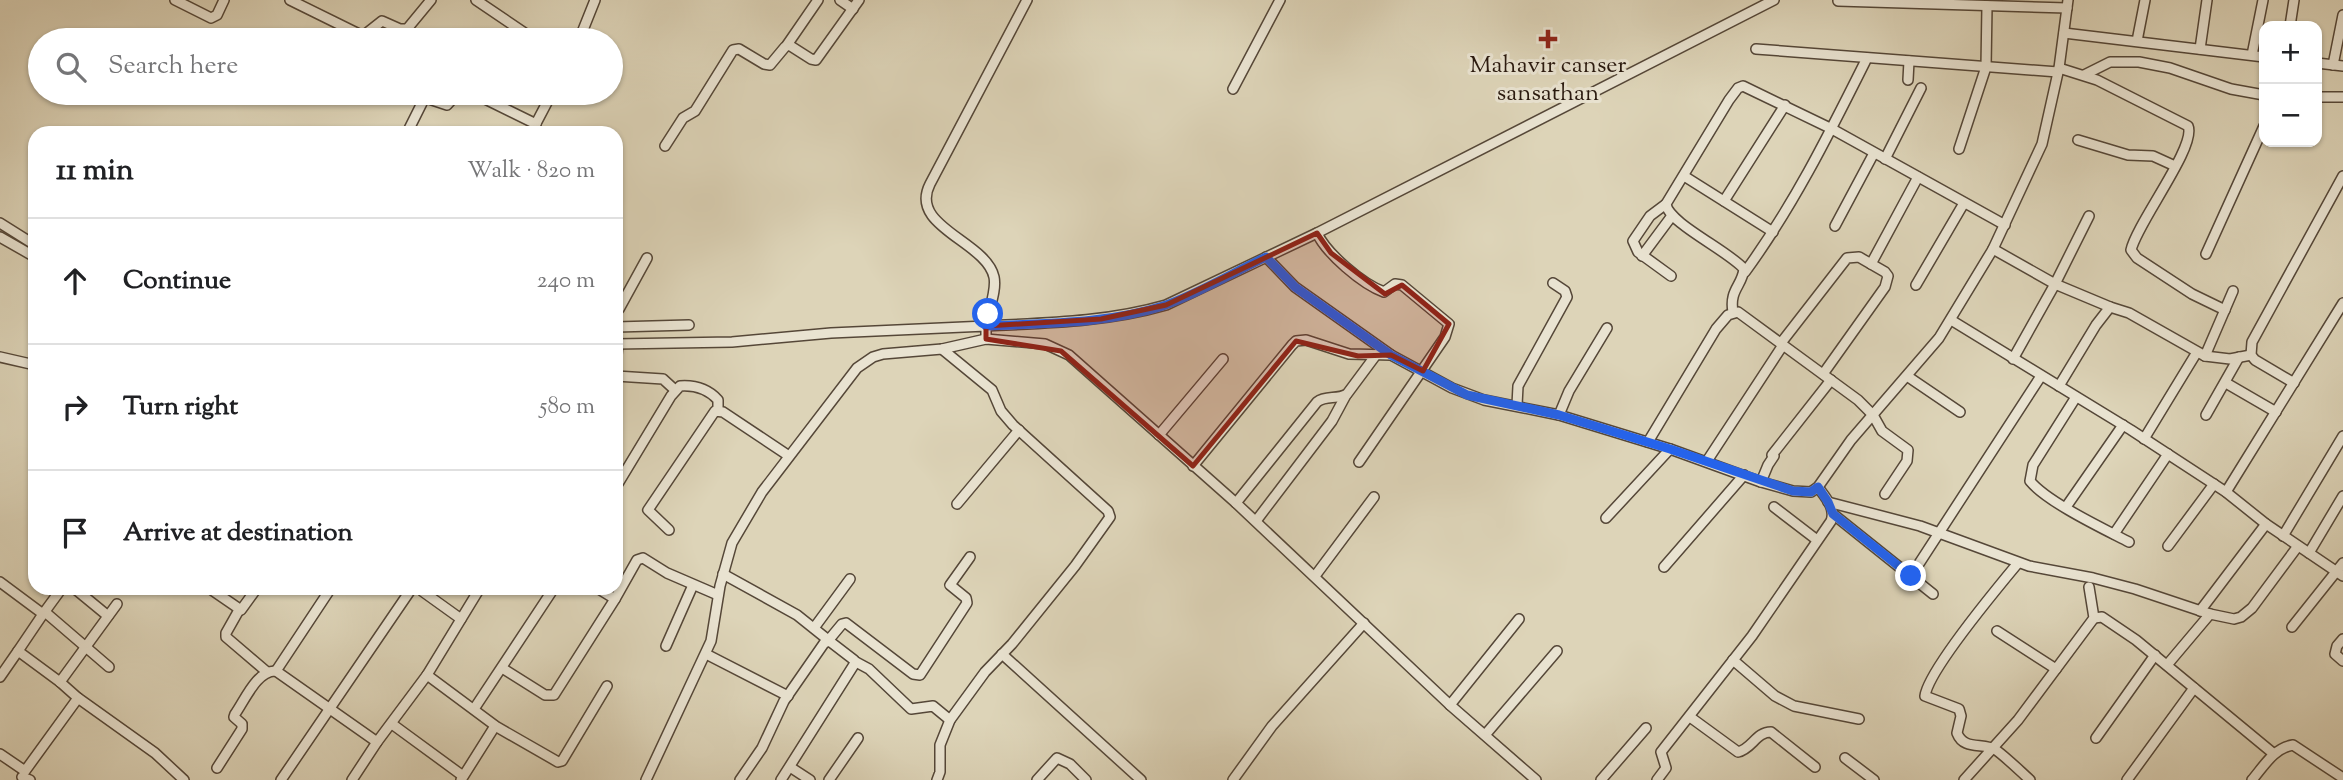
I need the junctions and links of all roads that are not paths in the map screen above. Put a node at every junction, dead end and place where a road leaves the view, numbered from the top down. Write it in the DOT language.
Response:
graph roads {
  1 [pos="174,0"];
  2 [pos="223,0"];
  3 [pos="290,0"];
  4 [pos="431,0"];
  5 [pos="477,0"];
  6 [pos="595,0"];
  7 [pos="818,0"];
  8 [pos="840,0"];
  9 [pos="859,0"];
  10 [pos="1027,0"];
  11 [pos="1280,0"];
  12 [pos="1774,0"];
  13 [pos="2146,0"];
  14 [pos="2207,0"];
  15 [pos="2263,0"];
  16 [pos="2294,0"];
  17 [pos="1838,1"];
  18 [pos="1910,3"];
  19 [pos="2032,4"];
  20 [pos="2068,4"];
  21 [pos="1987,6"];
  22 [pos="853,9"];
  23 [pos="2343,15"];
  24 [pos="2291,21"];
  25 [pos="347,28"];
  26 [pos="373,28"];
  27 [pos="398,28"];
  28 [pos="408,28"];
  29 [pos="518,28"];
  30 [pos="584,28"];
  31 [pos="2064,33"];
  32 [pos="2137,41"];
  33 [pos="787,45"];
  34 [pos="1756,49"];
  35 [pos="2200,49"];
  36 [pos="2252,55"];
  37 [pos="2259,56"];
  38 [pos="1867,58"];
  39 [pos="1909,61"];
  40 [pos="2338,66"];
  41 [pos="1986,67"];
  42 [pos="2058,70"];
  43 [pos="2084,75"];
  44 [pos="1908,79"];
  45 [pos="1921,88"];
  46 [pos="1233,89"];
  47 [pos="2259,94"];
  48 [pos="2322,97"];
  49 [pos="2343,97"];
  50 [pos="415,105"];
  51 [pos="493,105"];
  52 [pos="546,105"];
  53 [pos="1785,105"];
  54 [pos="409,126"];
  55 [pos="530,126"];
  56 [pos="535,126"];
  57 [pos="1832,129"];
  58 [pos="2259,137"];
  59 [pos="2078,140"];
  60 [pos="665,146"];
  61 [pos="1959,149"];
  62 [pos="1874,153"];
  63 [pos="1885,159"];
  64 [pos="2175,166"];
  65 [pos="1684,176"];
  66 [pos="2343,176"];
  67 [pos="1918,177"];
  68 [pos="1724,201"];
  69 [pos="1964,203"];
  70 [pos="1666,204"];
  71 [pos="2089,216"];
  72 [pos="1671,217"];
  73 [pos="0,223"];
  74 [pos="2005,225"];
  75 [pos="1835,226"];
  76 [pos="1773,232"];
  77 [pos="1317,233"];
  78 [pos="0,237"];
  79 [pos="28,241"];
  80 [pos="1993,249"];
  81 [pos="28,253"];
  82 [pos="2206,254"];
  83 [pos="1642,256"];
  84 [pos="1266,257"];
  85 [pos="647,258"];
  86 [pos="1871,264"];
  87 [pos="1745,272"];
  88 [pos="1671,276"];
  89 [pos="1553,284"];
  90 [pos="2055,284"];
  91 [pos="1916,285"];
  92 [pos="2233,291"];
  93 [pos="623,297"];
  94 [pos="2343,303"];
  95 [pos="2110,307"];
  96 [pos="2225,310"];
  97 [pos="1733,312"];
  98 [pos="1951,320"];
  99 [pos="689,325"];
  100 [pos="986,326"];
  101 [pos="623,327"];
  102 [pos="1607,328"];
  103 [pos="986,339"];
  104 [pos="1782,344"];
  105 [pos="623,349"];
  106 [pos="942,349"];
  107 [pos="2201,354"];
  108 [pos="1376,355"];
  109 [pos="1391,355"];
  110 [pos="2251,355"];
  111 [pos="0,357"];
  112 [pos="2239,357"];
  113 [pos="1223,359"];
  114 [pos="2013,359"];
  115 [pos="28,363"];
  116 [pos="1423,371"];
  117 [pos="623,376"];
  118 [pos="1907,376"];
  119 [pos="2041,376"];
  120 [pos="1827,377"];
  121 [pos="2226,383"];
  122 [pos="2294,383"];
  123 [pos="2059,386"];
  124 [pos="675,390"];
  125 [pos="1347,394"];
  126 [pos="2076,397"];
  127 [pos="1517,405"];
  128 [pos="718,410"];
  129 [pos="1960,412"];
  130 [pos="2276,412"];
  131 [pos="1559,415"];
  132 [pos="1873,415"];
  133 [pos="2206,415"];
  134 [pos="2123,425"];
  135 [pos="1018,430"];
  136 [pos="1159,435"];
  137 [pos="2343,436"];
  138 [pos="2144,439"];
  139 [pos="1648,442"];
  140 [pos="1670,449"];
  141 [pos="2168,454"];
  142 [pos="789,456"];
  143 [pos="1707,461"];
  144 [pos="1359,462"];
  145 [pos="1193,466"];
  146 [pos="623,468"];
  147 [pos="1744,475"];
  148 [pos="1761,482"];
  149 [pos="2214,484"];
  150 [pos="1818,487"];
  151 [pos="2226,492"];
  152 [pos="1885,494"];
  153 [pos="2343,496"];
  154 [pos="1374,497"];
  155 [pos="1828,502"];
  156 [pos="1236,503"];
  157 [pos="957,505"];
  158 [pos="1774,507"];
  159 [pos="2066,507"];
  160 [pos="1833,514"];
  161 [pos="1606,519"];
  162 [pos="1256,521"];
  163 [pos="2266,524"];
  164 [pos="669,530"];
  165 [pos="1940,533"];
  166 [pos="2114,534"];
  167 [pos="2283,536"];
  168 [pos="1817,540"];
  169 [pos="2129,542"];
  170 [pos="2168,546"];
  171 [pos="2298,546"];
  172 [pos="2309,553"];
  173 [pos="970,557"];
  174 [pos="2343,562"];
  175 [pos="2018,563"];
  176 [pos="1664,567"];
  177 [pos="723,574"];
  178 [pos="2340,574"];
  179 [pos="1315,576"];
  180 [pos="1911,576"];
  181 [pos="850,579"];
  182 [pos="0,582"];
  183 [pos="693,585"];
  184 [pos="623,586"];
  185 [pos="2089,587"];
  186 [pos="1933,594"];
  187 [pos="57,595"];
  188 [pos="82,595"];
  189 [pos="219,595"];
  190 [pos="252,595"];
  191 [pos="326,595"];
  192 [pos="414,595"];
  193 [pos="427,595"];
  194 [pos="476,595"];
  195 [pos="549,595"];
  196 [pos="608,595"];
  197 [pos="617,595"];
  198 [pos="718,595"];
  199 [pos="615,599"];
  200 [pos="117,604"];
  201 [pos="239,610"];
  202 [pos="2200,611"];
  203 [pos="44,613"];
  204 [pos="2210,614"];
  205 [pos="108,616"];
  206 [pos="2094,618"];
  207 [pos="461,619"];
  208 [pos="1519,620"];
  209 [pos="1364,623"];
  210 [pos="2292,627"];
  211 [pos="814,628"];
  212 [pos="1997,631"];
  213 [pos="2343,639"];
  214 [pos="827,641"];
  215 [pos="86,645"];
  216 [pos="666,646"];
  217 [pos="18,651"];
  218 [pos="1557,651"];
  219 [pos="706,654"];
  220 [pos="1002,654"];
  221 [pos="2155,655"];
  222 [pos="1733,660"];
  223 [pos="2343,661"];
  224 [pos="856,662"];
  225 [pos="2167,665"];
  226 [pos="109,667"];
  227 [pos="502,668"];
  228 [pos="2056,668"];
  229 [pos="272,671"];
  230 [pos="427,675"];
  231 [pos="0,677"];
  232 [pos="60,682"];
  233 [pos="607,686"];
  234 [pos="2194,688"];
  235 [pos="788,696"];
  236 [pos="78,698"];
  237 [pos="1450,705"];
  238 [pos="329,707"];
  239 [pos="474,709"];
  240 [pos="1690,718"];
  241 [pos="1860,719"];
  242 [pos="950,720"];
  243 [pos="392,724"];
  244 [pos="495,726"];
  245 [pos="1646,728"];
  246 [pos="1485,735"];
  247 [pos="858,738"];
  248 [pos="2096,738"];
  249 [pos="377,742"];
  250 [pos="1993,748"];
  251 [pos="0,754"];
  252 [pos="2274,754"];
  253 [pos="1845,758"];
  254 [pos="790,767"];
  255 [pos="1815,767"];
  256 [pos="218,768"];
  257 [pos="2341,773"];
  258 [pos="25,777"];
  259 [pos="462,778"];
  260 [pos="184,780"];
  261 [pos="281,780"];
  262 [pos="352,780"];
  263 [pos="646,780"];
  264 [pos="740,780"];
  265 [pos="781,780"];
  266 [pos="810,780"];
  267 [pos="829,780"];
  268 [pos="937,780"];
  269 [pos="1037,780"];
  270 [pos="1086,780"];
  271 [pos="1141,780"];
  272 [pos="1233,780"];
  273 [pos="1536,780"];
  274 [pos="1601,780"];
  275 [pos="1657,780"];
  276 [pos="1874,780"];
  277 [pos="1964,780"];
  278 [pos="2030,780"];
  279 [pos="2127,780"];
  280 [pos="2252,780"];
  1 -- 2 [label="street"];
  3 -- 25 [label="street"];
  4 -- 28 [label="street"];
  5 -- 29 [label="street"];
  6 -- 30 [label="street"];
  7 -- 33 [label="street"];
  8 -- 22 [label="street"];
  9 -- 22 [label="street"];
  10 -- 100 [label="street"];
  11 -- 46 [label="street"];
  12 -- 77 [label="street"];
  13 -- 32 [label="street"];
  14 -- 35 [label="street"];
  15 -- 36 [label="street"];
  16 -- 24 [label="street"];
  17 -- 18 [label="street"];
  18 -- 21 [label="street"];
  19 -- 20 [label="street"];
  19 -- 21 [label="street"];
  20 -- 31 [label="street"];
  21 -- 41 [label="street"];
  22 -- 33 [label="street"];
  23 -- 40 [label="street"];
  26 -- 27 [label="street"];
  31 -- 32 [label="street"];
  31 -- 42 [label="street"];
  32 -- 35 [label="street"];
  33 -- 60 [label="street"];
  34 -- 38 [label="street"];
  35 -- 36 [label="street"];
  36 -- 37 [label="street"];
  38 -- 39 [label="street"];
  38 -- 57 [label="street"];
  39 -- 41 [label="street"];
  39 -- 44 [label="street"];
  41 -- 42 [label="street"];
  41 -- 61 [label="street"];
  42 -- 43 [label="street"];
  42 -- 74 [label="street"];
  43 -- 47 [label="street"];
  43 -- 64 [label="street"];
  45 -- 63 [label="street"];
  48 -- 49 [label="street"];
  50 -- 54 [label="street"];
  51 -- 55 [label="street"];
  52 -- 56 [label="street"];
  53 -- 57 [label="street"];
  53 -- 65 [label="street"];
  53 -- 68 [label="street"];
  57 -- 62 [label="street"];
  57 -- 76 [label="street"];
  58 -- 82 [label="street"];
  59 -- 64 [label="street"];
  62 -- 63 [label="street"];
  62 -- 75 [label="street"];
  63 -- 67 [label="street"];
  64 -- 96 [label="street"];
  65 -- 68 [label="street"];
  65 -- 70 [label="street"];
  66 -- 110 [label="street"];
  67 -- 69 [label="street"];
  67 -- 86 [label="street"];
  68 -- 76 [label="street"];
  69 -- 74 [label="street"];
  69 -- 91 [label="street"];
  70 -- 72 [label="street"];
  70 -- 83 [label="street"];
  71 -- 90 [label="street"];
  72 -- 83 [label="street"];
  72 -- 87 [label="street"];
  73 -- 79 [label="street"];
  74 -- 80 [label="street"];
  76 -- 87 [label="street"];
  77 -- 84 [label="street"];
  77 -- 116 [label="street"];
  78 -- 81 [label="street"];
  80 -- 90 [label="street"];
  80 -- 98 [label="street"];
  83 -- 88 [label="street"];
  84 -- 100 [label="street"];
  84 -- 109 [label="street"];
  85 -- 93 [label="street"];
  86 -- 104 [label="street"];
  86 -- 120 [label="street"];
  87 -- 97 [label="street"];
  89 -- 127 [label="street"];
  90 -- 95 [label="street"];
  90 -- 114 [label="street"];
  92 -- 96 [label="street"];
  94 -- 122 [label="street"];
  95 -- 107 [label="street"];
  95 -- 123 [label="street"];
  96 -- 107 [label="street"];
  97 -- 104 [label="street"];
  97 -- 139 [label="street"];
  98 -- 114 [label="street"];
  98 -- 118 [label="street"];
  99 -- 101 [label="street"];
  100 -- 103 [label="street"];
  100 -- 105 [label="street"];
  102 -- 131 [label="street"];
  103 -- 106 [label="street"];
  103 -- 136 [label="street"];
  104 -- 120 [label="street"];
  104 -- 143 [label="street"];
  106 -- 135 [label="street"];
  106 -- 142 [label="street"];
  107 -- 112 [label="street"];
  107 -- 138 [label="street"];
  108 -- 109 [label="street"];
  108 -- 125 [label="street"];
  108 -- 145 [label="street"];
  109 -- 116 [label="street"];
  110 -- 112 [label="street"];
  110 -- 122 [label="street"];
  111 -- 115 [label="street"];
  112 -- 121 [label="street"];
  113 -- 136 [label="street"];
  114 -- 119 [label="street"];
  116 -- 127 [label="street"];
  116 -- 144 [label="street"];
  117 -- 124 [label="street"];
  118 -- 129 [label="street"];
  118 -- 132 [label="street"];
  119 -- 123 [label="street"];
  119 -- 165 [label="street"];
  120 -- 132 [label="street"];
  120 -- 148 [label="street"];
  121 -- 130 [label="street"];
  121 -- 133 [label="street"];
  122 -- 130 [label="street"];
  123 -- 126 [label="street"];
  124 -- 128 [label="street"];
  124 -- 146 [label="street"];
  125 -- 156 [label="street"];
  125 -- 162 [label="street"];
  126 -- 134 [label="street"];
  126 -- 159 [label="street"];
  127 -- 131 [label="street"];
  128 -- 142 [label="street"];
  128 -- 164 [label="street"];
  130 -- 151 [label="street"];
  131 -- 139 [label="street"];
  132 -- 150 [label="street"];
  132 -- 152 [label="street"];
  134 -- 138 [label="street"];
  134 -- 159 [label="street"];
  135 -- 157 [label="street"];
  135 -- 220 [label="street"];
  136 -- 145 [label="street"];
  137 -- 167 [label="street"];
  138 -- 141 [label="street"];
  139 -- 140 [label="street"];
  140 -- 143 [label="street"];
  140 -- 161 [label="street"];
  141 -- 149 [label="street"];
  141 -- 166 [label="street"];
  142 -- 177 [label="street"];
  143 -- 147 [label="street"];
  145 -- 156 [label="street"];
  147 -- 148 [label="street"];
  147 -- 176 [label="street"];
  148 -- 150 [label="street"];
  149 -- 151 [label="street"];
  149 -- 170 [label="street"];
  150 -- 155 [label="street"];
  151 -- 163 [label="street"];
  153 -- 172 [label="street"];
  154 -- 179 [label="street"];
  155 -- 160 [label="street"];
  155 -- 165 [label="street"];
  156 -- 162 [label="street"];
  158 -- 168 [label="street"];
  159 -- 166 [label="street"];
  160 -- 168 [label="street"];
  160 -- 180 [label="street"];
  162 -- 179 [label="street"];
  163 -- 167 [label="street"];
  163 -- 202 [label="street"];
  165 -- 175 [label="street"];
  165 -- 180 [label="street"];
  166 -- 169 [label="street"];
  167 -- 171 [label="street"];
  168 -- 222 [label="street"];
  171 -- 172 [label="street"];
  171 -- 204 [label="street"];
  172 -- 178 [label="street"];
  173 -- 214 [label="street"];
  174 -- 178 [label="street"];
  175 -- 202 [label="street"];
  175 -- 250 [label="street"];
  177 -- 198 [label="street"];
  177 -- 211 [label="street"];
  178 -- 210 [label="street"];
  179 -- 209 [label="street"];
  180 -- 186 [label="street"];
  181 -- 211 [label="street"];
  182 -- 203 [label="street"];
  183 -- 184 [label="street"];
  183 -- 198 [label="street"];
  183 -- 216 [label="street"];
  185 -- 206 [label="street"];
  187 -- 203 [label="street"];
  188 -- 205 [label="street"];
  189 -- 201 [label="street"];
  190 -- 201 [label="street"];
  191 -- 229 [label="street"];
  192 -- 238 [label="street"];
  193 -- 207 [label="street"];
  194 -- 207 [label="street"];
  195 -- 227 [label="street"];
  196 -- 199 [label="street"];
  197 -- 199 [label="street"];
  198 -- 219 [label="street"];
  199 -- 227 [label="street"];
  200 -- 205 [label="street"];
  201 -- 229 [label="street"];
  202 -- 204 [label="street"];
  203 -- 215 [label="street"];
  203 -- 217 [label="street"];
  204 -- 225 [label="street"];
  205 -- 215 [label="street"];
  206 -- 221 [label="street"];
  206 -- 228 [label="street"];
  207 -- 230 [label="street"];
  208 -- 237 [label="street"];
  209 -- 237 [label="street"];
  209 -- 272 [label="street"];
  211 -- 214 [label="street"];
  212 -- 228 [label="street"];
  213 -- 223 [label="street"];
  214 -- 224 [label="street"];
  214 -- 235 [label="street"];
  215 -- 226 [label="street"];
  215 -- 232 [label="street"];
  217 -- 231 [label="street"];
  217 -- 232 [label="street"];
  218 -- 246 [label="street"];
  219 -- 235 [label="street"];
  219 -- 263 [label="street"];
  220 -- 242 [label="street"];
  220 -- 271 [label="street"];
  221 -- 225 [label="street"];
  221 -- 248 [label="street"];
  222 -- 240 [label="street"];
  222 -- 241 [label="street"];
  224 -- 242 [label="street"];
  224 -- 254 [label="street"];
  225 -- 234 [label="street"];
  227 -- 239 [label="street"];
  228 -- 250 [label="street"];
  229 -- 238 [label="street"];
  229 -- 256 [label="street"];
  230 -- 239 [label="street"];
  230 -- 243 [label="street"];
  232 -- 236 [label="street"];
  233 -- 244 [label="street"];
  234 -- 252 [label="street"];
  234 -- 279 [label="street"];
  235 -- 264 [label="street"];
  236 -- 258 [label="street"];
  236 -- 260 [label="street"];
  237 -- 246 [label="street"];
  238 -- 249 [label="street"];
  238 -- 261 [label="street"];
  239 -- 244 [label="street"];
  240 -- 255 [label="street"];
  240 -- 275 [label="street"];
  242 -- 268 [label="street"];
  243 -- 249 [label="street"];
  243 -- 259 [label="street"];
  244 -- 259 [label="street"];
  245 -- 274 [label="street"];
  246 -- 273 [label="street"];
  247 -- 267 [label="street"];
  249 -- 262 [label="street"];
  250 -- 277 [label="street"];
  250 -- 278 [label="street"];
  251 -- 258 [label="street"];
  252 -- 257 [label="street"];
  252 -- 280 [label="street"];
  253 -- 276 [label="street"];
  254 -- 265 [label="street"];
  254 -- 266 [label="street"];
  269 -- 270 [label="street"];
}
